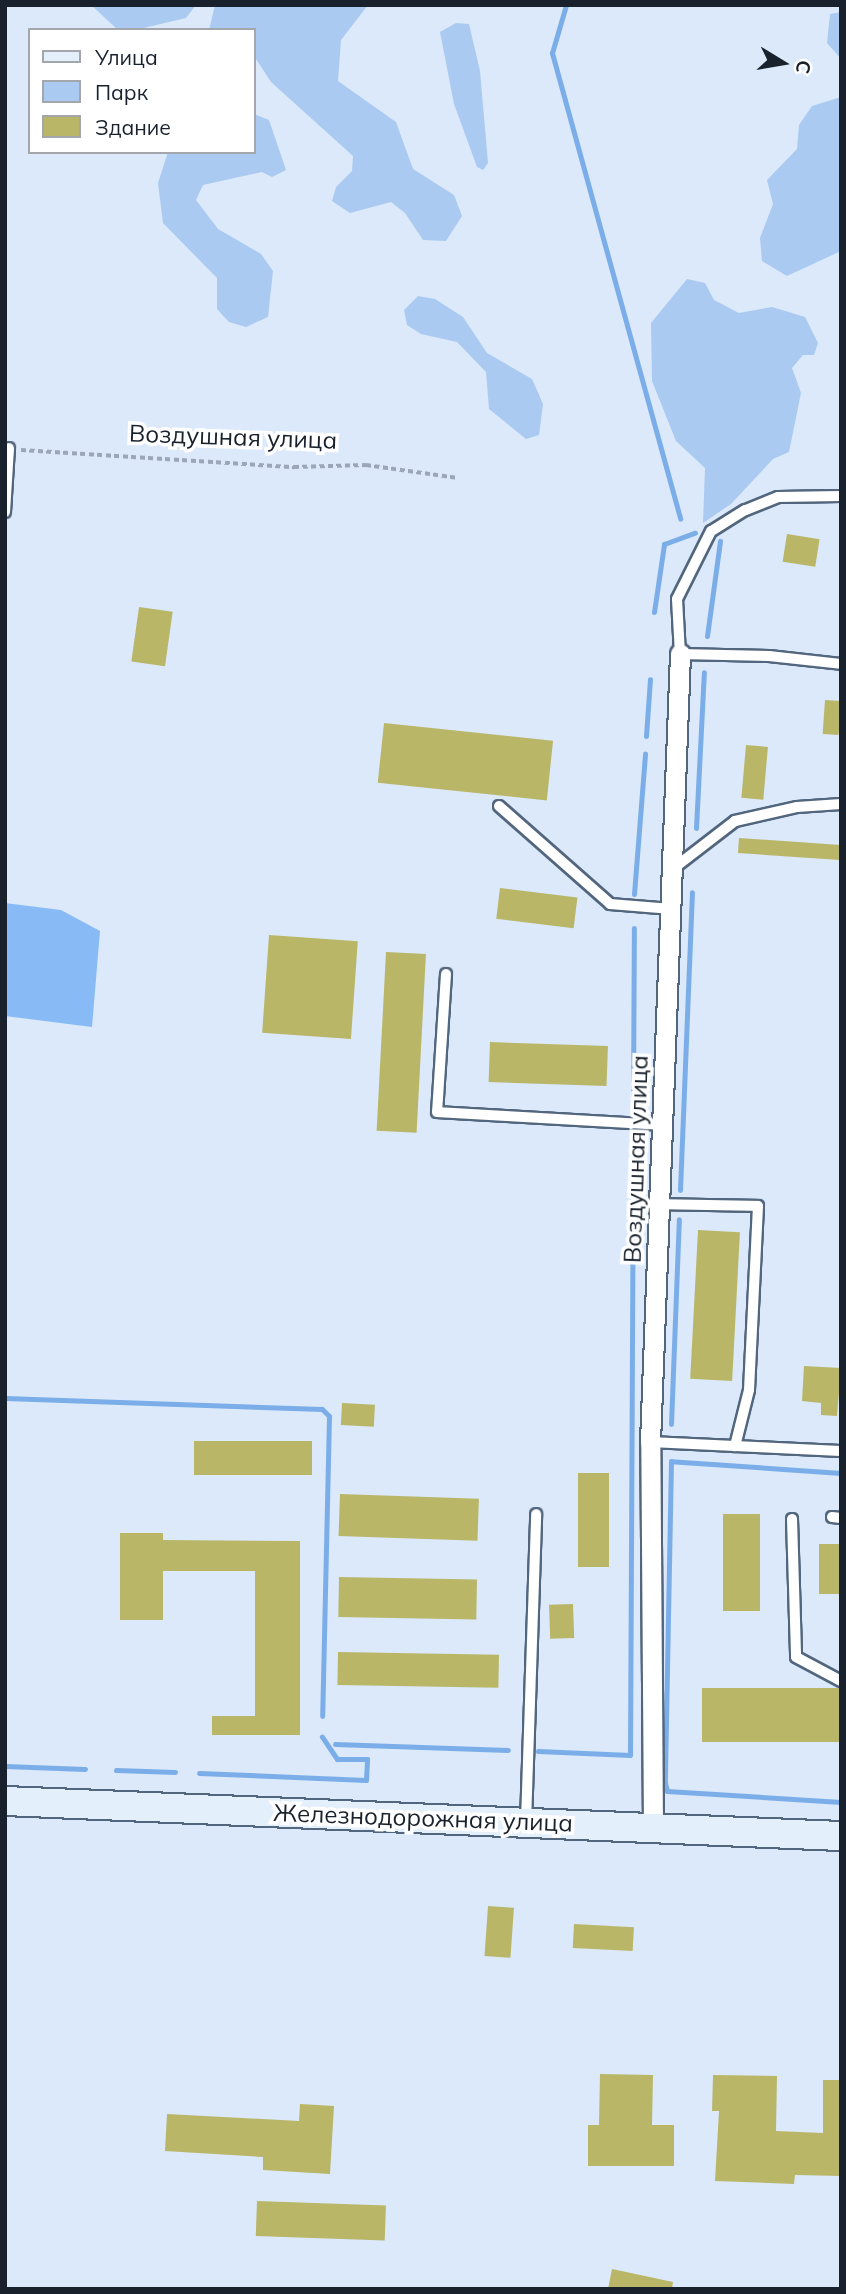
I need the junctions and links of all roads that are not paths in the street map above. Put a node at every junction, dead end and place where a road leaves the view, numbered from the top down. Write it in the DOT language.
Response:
graph roads {
  1 [pos="9,448"];
  2 [pos="841,496"];
  3 [pos="5,512"];
  4 [pos="680,654"];
  5 [pos="841,664"];
  6 [pos="841,804"];
  7 [pos="499,806"];
  8 [pos="674,868"];
  9 [pos="673,909"];
  10 [pos="446,974"];
  11 [pos="660,1125"];
  12 [pos="658,1204"];
  13 [pos="650,1442"];
  14 [pos="735,1446"];
  15 [pos="841,1451"];
  16 [pos="536,1514"];
  17 [pos="792,1519"];
  18 [pos="841,1681"];
  19 [pos="5,1801"];
  20 [pos="526,1822"];
  21 [pos="653,1828"];
  22 [pos="841,1836"];
  1 -- 3 [label="lane"];
  2 -- 4 [label="lane"];
  4 -- 5 [label="lane"];
  4 -- 8 [label="street, Воздушная улица"];
  6 -- 8 [label="lane"];
  7 -- 9 [label="lane"];
  8 -- 9 [label="street, Воздушная улица"];
  9 -- 11 [label="street, Воздушная улица"];
  10 -- 11 [label="lane"];
  11 -- 12 [label="street, Воздушная улица"];
  12 -- 13 [label="street, Воздушная улица"];
  12 -- 14 [label="lane"];
  13 -- 14 [label="lane"];
  13 -- 21 [label="street, Воздушная улица"];
  14 -- 15 [label="lane"];
  16 -- 20 [label="lane"];
  17 -- 18 [label="lane"];
  19 -- 20 [label="main road, Железнодорожная улица"];
  20 -- 21 [label="main road, Железнодорожная улица"];
  21 -- 22 [label="main road, Железнодорожная улица"];
}
